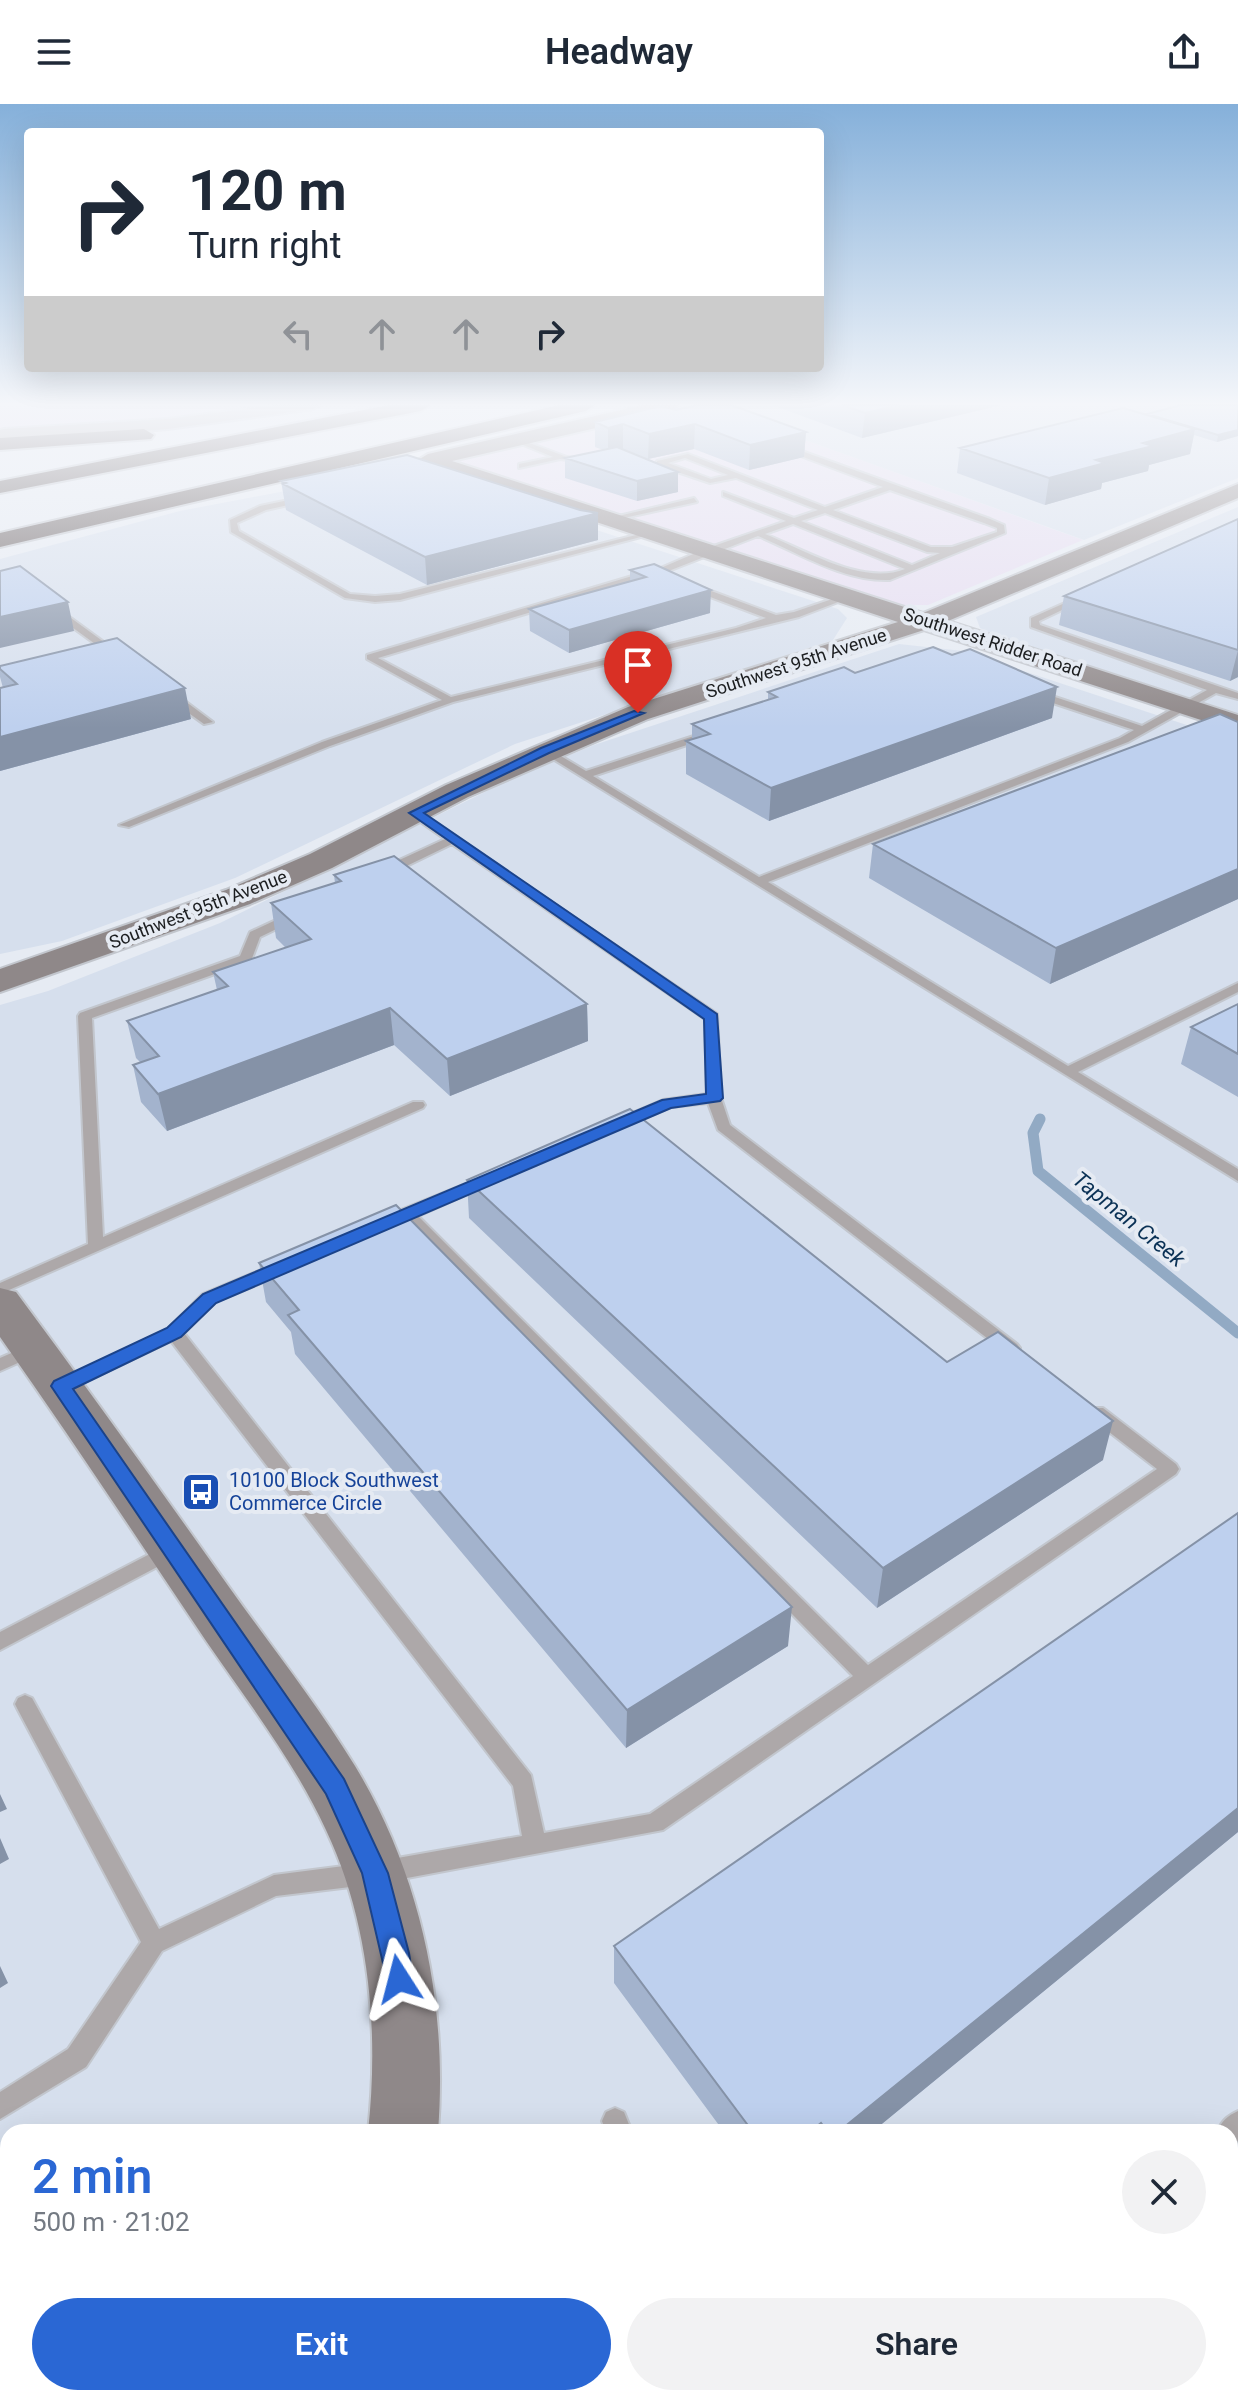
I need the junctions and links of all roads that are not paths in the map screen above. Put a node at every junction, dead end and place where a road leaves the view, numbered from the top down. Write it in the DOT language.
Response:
graph roads {
  1 [pos="33,512"];
  2 [pos="120,512"];
  3 [pos="256,512"];
  4 [pos="588,512"];
  5 [pos="639,512"];
  6 [pos="770,512"];
  7 [pos="818,512"];
  8 [pos="830,512"];
  9 [pos="960,512"];
  10 [pos="1185,512"];
  11 [pos="0,519"];
  12 [pos="610,519"];
  13 [pos="793,522"];
  14 [pos="652,533"];
  15 [pos="759,534"];
  16 [pos="0,540"];
  17 [pos="953,550"];
  18 [pos="708,551"];
  19 [pos="911,568"];
  20 [pos="659,572"];
  21 [pos="1092,594"];
  22 [pos="850,596"];
  23 [pos="51,607"];
  24 [pos="775,618"];
  25 [pos="926,621"];
  26 [pos="113,653"];
  27 [pos="99,656"];
  28 [pos="124,661"];
  29 [pos="160,687"];
  30 [pos="1215,690"];
  31 [pos="1026,691"];
  32 [pos="1238,696"];
  33 [pos="450,700"];
  34 [pos="1186,706"];
  35 [pos="208,722"];
  36 [pos="1238,724"];
  37 [pos="1144,730"];
  38 [pos="720,731"];
  39 [pos="545,751"];
  40 [pos="585,775"];
  41 [pos="415,813"];
  42 [pos="125,825"];
  43 [pos="453,839"];
  44 [pos="368,880"];
  45 [pos="758,882"];
  46 [pos="311,907"];
  47 [pos="0,981"];
  48 [pos="1238,987"];
  49 [pos="1068,1071"];
  50 [pos="714,1098"];
  51 [pos="418,1105"];
  52 [pos="610,1128"];
  53 [pos="1238,1176"];
  54 [pos="494,1177"];
  55 [pos="407,1214"];
  56 [pos="379,1226"];
  57 [pos="96,1247"];
  58 [pos="294,1262"];
  59 [pos="0,1289"];
  60 [pos="0,1303"];
  61 [pos="174,1333"];
  62 [pos="1021,1355"];
  63 [pos="32,1367"];
  64 [pos="1083,1403"];
  65 [pos="174,1549"];
  66 [pos="0,1642"];
  67 [pos="867,1677"];
  68 [pos="25,1704"];
  69 [pos="535,1845"];
  70 [pos="375,1873"];
  71 [pos="154,1943"];
  72 [pos="0,2106"];
  73 [pos="403,2124"];
  1 -- 11 [label="highway"];
  2 -- 16 [label="highway"];
  3 -- 14 [label="lane"];
  4 -- 12 [label="street, Southwest Ridder Road"];
  5 -- 12 [label="lane"];
  6 -- 13 [label="lane"];
  7 -- 13 [label="lane"];
  8 -- 17 [label="lane"];
  9 -- 17 [label="lane"];
  10 -- 25 [label="street, Southwest 95th Avenue"];
  12 -- 14 [label="street, Southwest Ridder Road"];
  13 -- 15 [label="lane"];
  13 -- 19 [label="lane"];
  14 -- 18 [label="street, Southwest Ridder Road"];
  15 -- 18 [label="lane"];
  15 -- 19 [label="lane"];
  17 -- 19 [label="lane"];
  18 -- 20 [label="lane"];
  18 -- 22 [label="street, Southwest Ridder Road"];
  20 -- 24 [label="lane"];
  20 -- 33 [label="lane"];
  21 -- 30 [label="lane"];
  22 -- 24 [label="lane"];
  22 -- 25 [label="street, Southwest Ridder Road"];
  23 -- 26 [label="lane"];
  24 -- 33 [label="lane"];
  25 -- 34 [label="street, Southwest Ridder Road"];
  25 -- 39 [label="street, Southwest 95th Avenue"];
  26 -- 27 [label="lane"];
  26 -- 28 [label="lane"];
  29 -- 35 [label="lane"];
  30 -- 32 [label="lane"];
  30 -- 34 [label="lane"];
  31 -- 37 [label="lane"];
  33 -- 42 [label="lane"];
  34 -- 36 [label="street, Southwest Ridder Road"];
  34 -- 37 [label="lane"];
  37 -- 45 [label="lane"];
  38 -- 40 [label="lane"];
  39 -- 40 [label="lane"];
  39 -- 41 [label="street, Southwest 95th Avenue"];
  40 -- 45 [label="lane"];
  41 -- 43 [label="lane"];
  41 -- 47 [label="street, Southwest 95th Avenue"];
  43 -- 44 [label="lane"];
  43 -- 50 [label="lane"];
  45 -- 49 [label="lane"];
  46 -- 57 [label="lane"];
  48 -- 49 [label="lane"];
  49 -- 53 [label="lane"];
  50 -- 52 [label="lane"];
  50 -- 62 [label="lane"];
  51 -- 57 [label="lane"];
  54 -- 55 [label="lane"];
  55 -- 56 [label="lane"];
  55 -- 67 [label="lane"];
  57 -- 59 [label="lane"];
  58 -- 61 [label="lane"];
  60 -- 63 [label="street"];
  61 -- 63 [label="lane"];
  61 -- 69 [label="lane"];
  63 -- 65 [label="street"];
  64 -- 67 [label="lane"];
  65 -- 66 [label="lane"];
  65 -- 70 [label="street"];
  67 -- 69 [label="lane"];
  68 -- 71 [label="lane"];
  69 -- 70 [label="lane"];
  70 -- 71 [label="lane"];
  70 -- 73 [label="street"];
  71 -- 72 [label="lane"];
}
